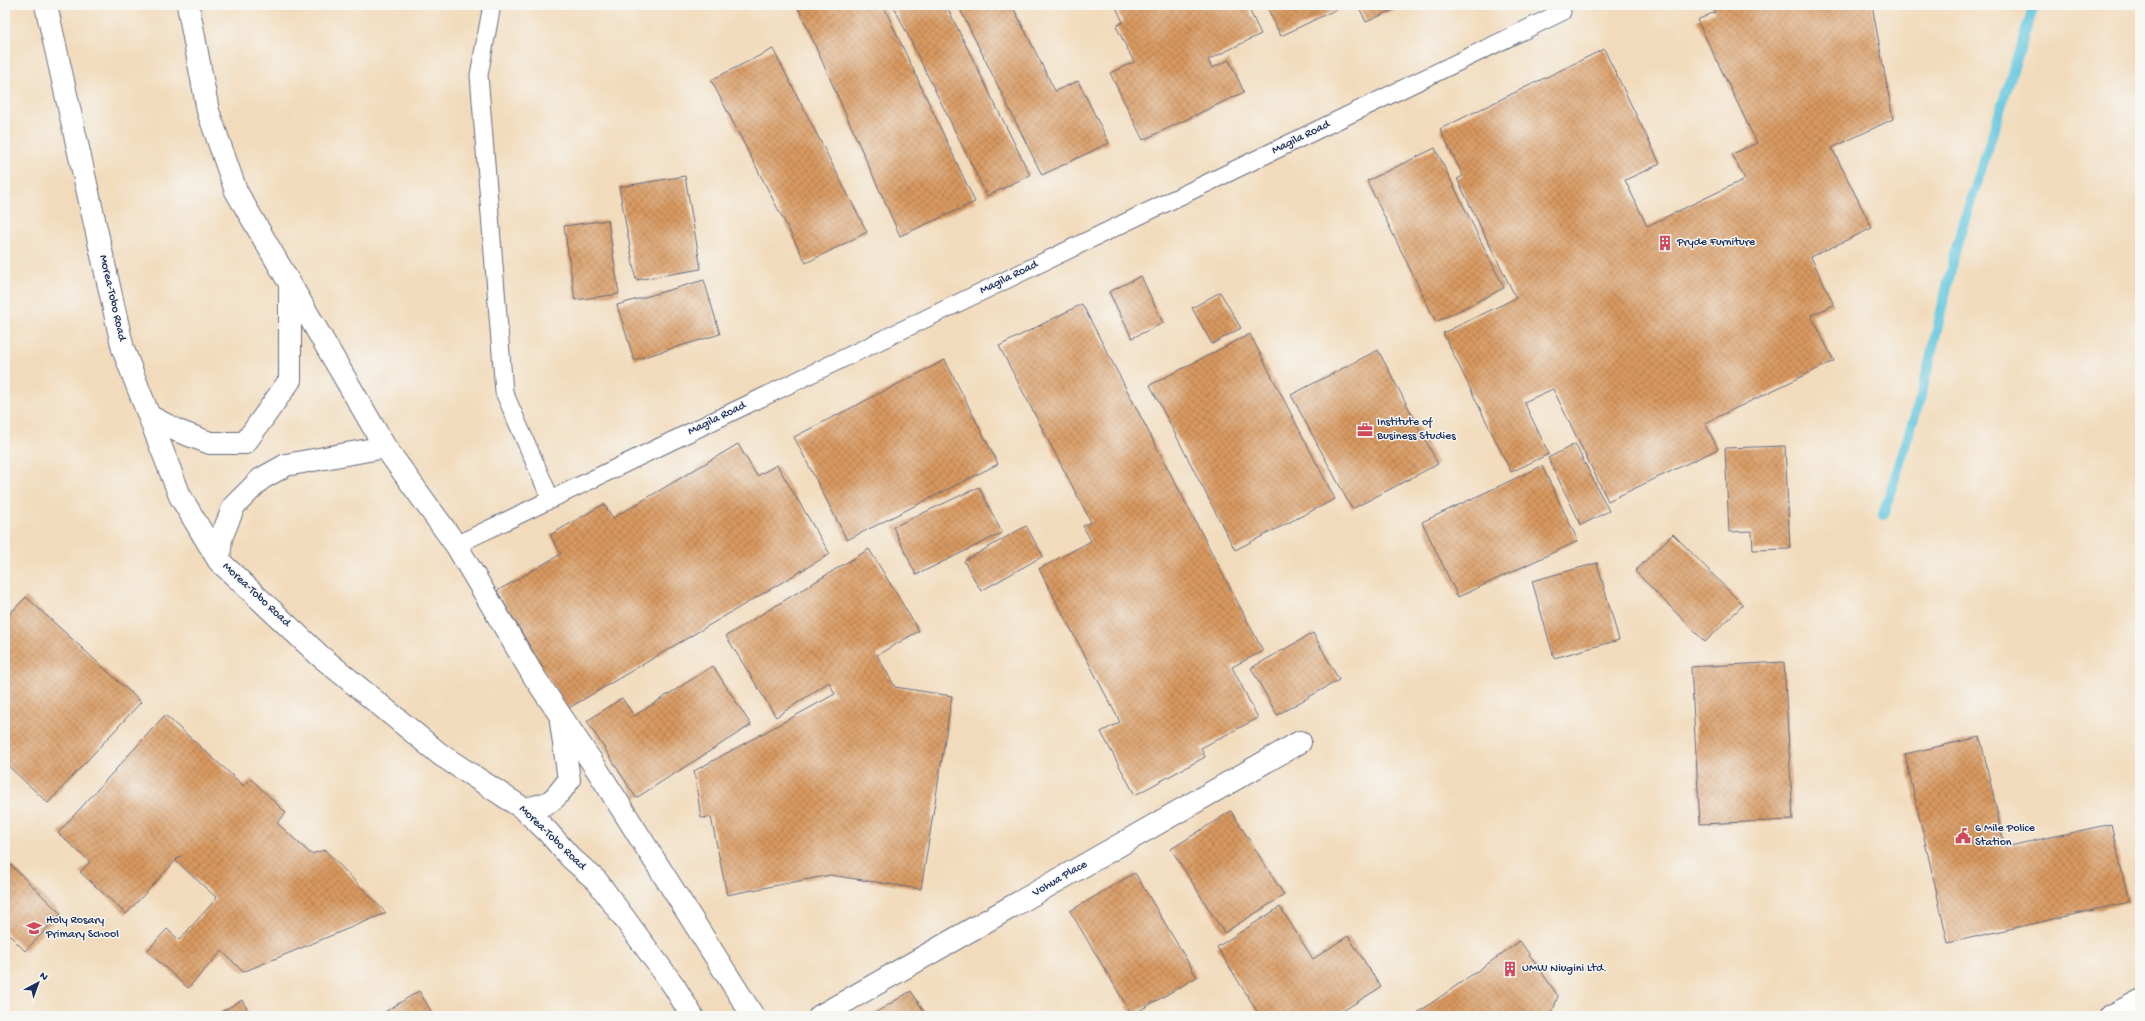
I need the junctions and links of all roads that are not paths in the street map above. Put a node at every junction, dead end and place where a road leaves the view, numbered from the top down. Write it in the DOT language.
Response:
graph roads {
  1 [pos="46,5"];
  2 [pos="188,5"];
  3 [pos="492,5"];
  4 [pos="1562,12"];
  5 [pos="290,284"];
  6 [pos="149,416"];
  7 [pos="385,447"];
  8 [pos="551,500"];
  9 [pos="456,545"];
  10 [pos="219,560"];
  11 [pos="561,719"];
  12 [pos="1300,742"];
  13 [pos="524,809"];
  14 [pos="2140,1001"];
  15 [pos="692,1016"];
  16 [pos="753,1016"];
  17 [pos="820,1016"];
  18 [pos="2111,1016"];
  1 -- 6 [label="main road, Morea-Tobo Road"];
  2 -- 5 [label="main road"];
  3 -- 8 [label="lane"];
  4 -- 8 [label="lane, Magila Road"];
  5 -- 6 [label="main road"];
  5 -- 7 [label="main road"];
  6 -- 10 [label="main road, Morea-Tobo Road"];
  7 -- 9 [label="main road"];
  7 -- 10 [label="main road"];
  8 -- 9 [label="lane, Magila Road"];
  9 -- 11 [label="main road"];
  10 -- 13 [label="main road, Morea-Tobo Road"];
  11 -- 13 [label="main road"];
  11 -- 16 [label="main road"];
  12 -- 17 [label="main road, Vohua Place"];
  13 -- 15 [label="main road, Morea-Tobo Road"];
  14 -- 18 [label="main road"];
}
